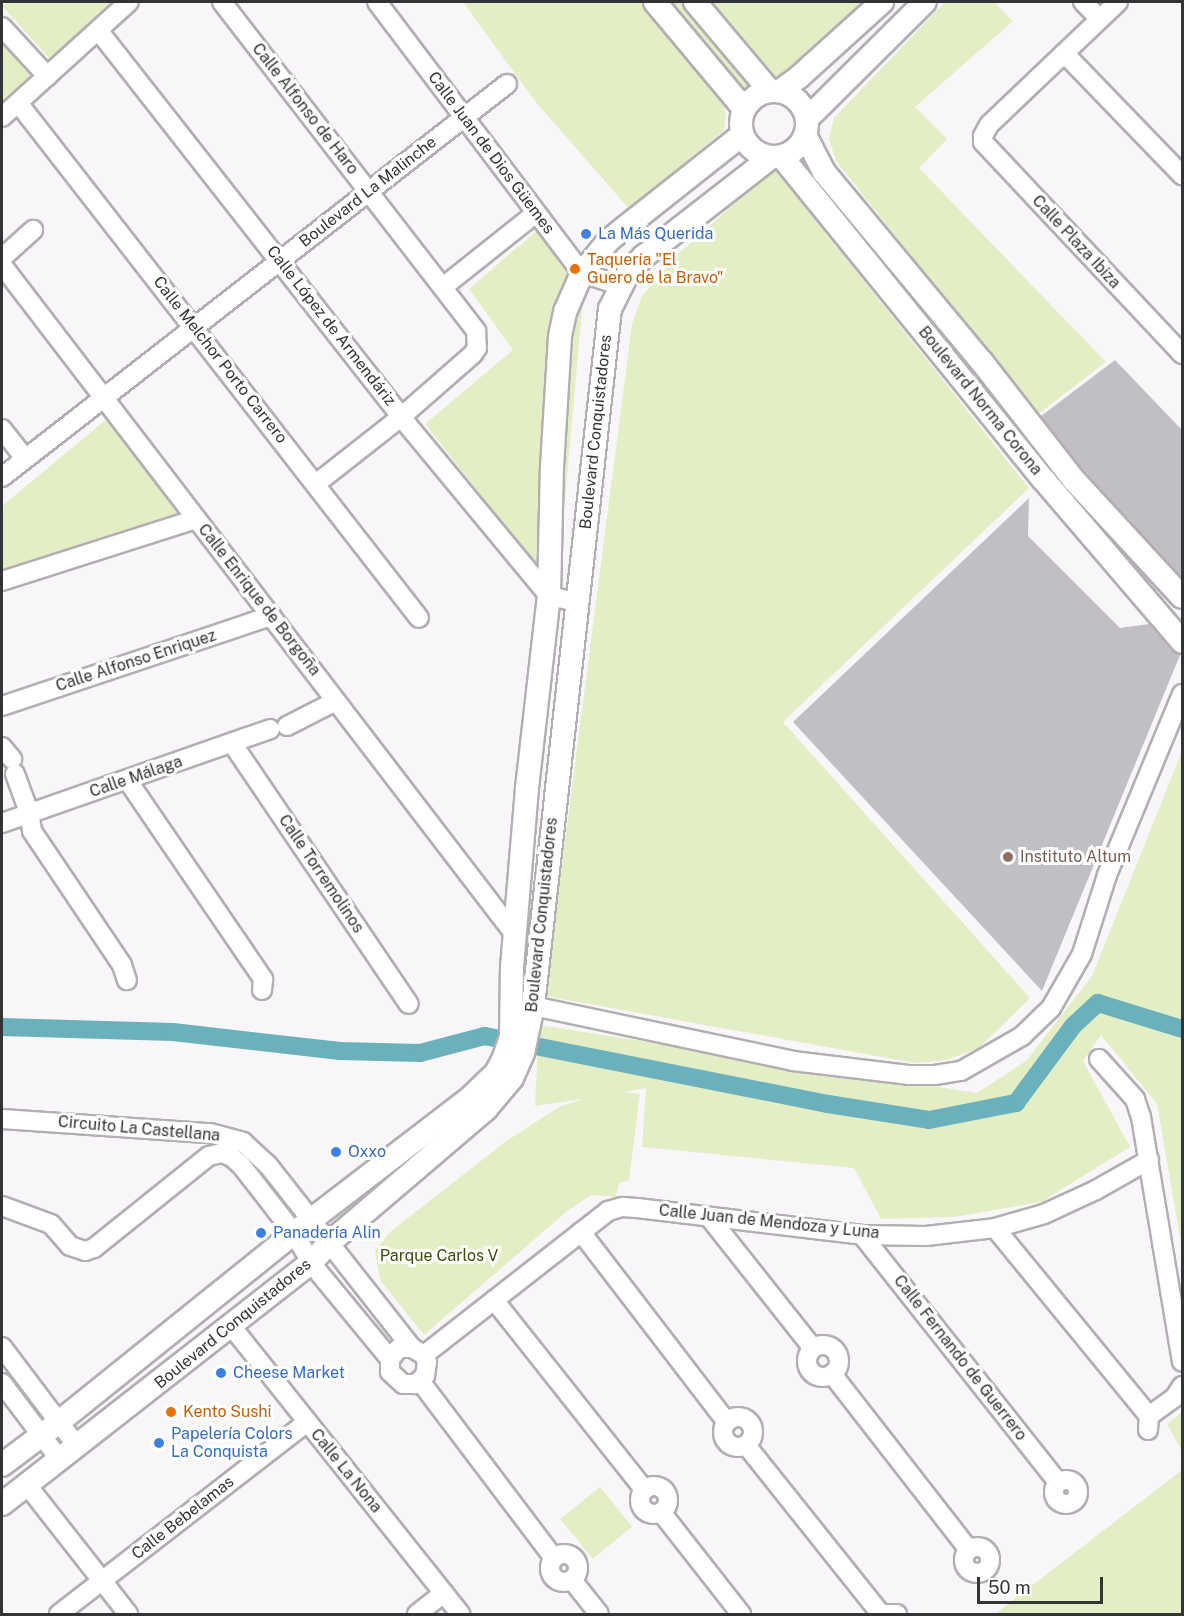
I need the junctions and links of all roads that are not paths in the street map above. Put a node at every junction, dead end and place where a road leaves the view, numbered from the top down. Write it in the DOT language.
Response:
graph roads {
  1 [pos="129,2"];
  2 [pos="222,2"];
  3 [pos="376,2"];
  4 [pos="656,2"];
  5 [pos="695,2"];
  6 [pos="882,2"];
  7 [pos="925,2"];
  8 [pos="1083,2"];
  9 [pos="1116,2"];
  10 [pos="1100,19"];
  11 [pos="2,27"];
  12 [pos="98,30"];
  13 [pos="1064,53"];
  14 [pos="47,76"];
  15 [pos="507,84"];
  16 [pos="775,91"];
  17 [pos="19,104"];
  18 [pos="744,109"];
  19 [pos="2,117"];
  20 [pos="464,117"];
  21 [pos="806,127"];
  22 [pos="742,135"];
  23 [pos="776,157"];
  24 [pos="1182,175"];
  25 [pos="369,191"];
  26 [pos="536,213"];
  27 [pos="33,230"];
  28 [pos="2,258"];
  29 [pos="280,260"];
  30 [pos="2,265"];
  31 [pos="582,273"];
  32 [pos="620,285"];
  33 [pos="443,287"];
  34 [pos="195,326"];
  35 [pos="1182,354"];
  36 [pos="103,398"];
  37 [pos="400,417"];
  38 [pos="2,429"];
  39 [pos="25,458"];
  40 [pos="2,477"];
  41 [pos="1074,480"];
  42 [pos="316,484"];
  43 [pos="1057,496"];
  44 [pos="196,519"];
  45 [pos="2,581"];
  46 [pos="549,596"];
  47 [pos="1182,597"];
  48 [pos="578,602"];
  49 [pos="271,616"];
  50 [pos="419,618"];
  51 [pos="1182,642"];
  52 [pos="1182,694"];
  53 [pos="336,701"];
  54 [pos="2,706"];
  55 [pos="232,743"];
  56 [pos="9,760"];
  57 [pos="128,781"];
  58 [pos="29,812"];
  59 [pos="2,823"];
  60 [pos="516,936"];
  61 [pos="127,980"];
  62 [pos="262,990"];
  63 [pos="409,1004"];
  64 [pos="533,1006"];
  65 [pos="1099,1059"];
  66 [pos="2,1119"];
  67 [pos="224,1144"];
  68 [pos="1149,1160"];
  69 [pos="2,1206"];
  70 [pos="709,1216"];
  71 [pos="302,1227"];
  72 [pos="995,1228"];
  73 [pos="580,1232"];
  74 [pos="862,1235"];
  75 [pos="328,1244"];
  76 [pos="311,1263"];
  77 [pos="494,1300"];
  78 [pos="232,1327"];
  79 [pos="2,1347"];
  80 [pos="418,1352"];
  81 [pos="390,1359"];
  82 [pos="1182,1362"];
  83 [pos="420,1381"];
  84 [pos="2,1383"];
  85 [pos="1182,1386"];
  86 [pos="60,1422"];
  87 [pos="307,1422"];
  88 [pos="41,1436"];
  89 [pos="78,1446"];
  90 [pos="60,1460"];
  91 [pos="2,1465"];
  92 [pos="1058,1482"];
  93 [pos="27,1485"];
  94 [pos="2,1504"];
  95 [pos="969,1550"];
  96 [pos="101,1582"];
  97 [pos="444,1593"];
  98 [pos="59,1614"];
  99 [pos="128,1614"];
  100 [pos="417,1614"];
  101 [pos="460,1614"];
  102 [pos="599,1614"];
  103 [pos="741,1614"];
  104 [pos="883,1614"];
  105 [pos="897,1614"];
  1 -- 12 [label="street"];
  2 -- 25 [label="street, Calle Alfonso de Haro"];
  3 -- 20 [label="street, Calle Juan de Dios Güemes"];
  4 -- 18 [label="street"];
  5 -- 16 [label="street"];
  6 -- 16 [label="street"];
  7 -- 21 [label="street"];
  8 -- 10 [label="street"];
  9 -- 10 [label="street"];
  10 -- 13 [label="street"];
  11 -- 14 [label="street"];
  12 -- 14 [label="street"];
  12 -- 29 [label="street, Calle López de Armendáriz"];
  13 -- 24 [label="street"];
  13 -- 35 [label="street, Calle Plaza Ibiza"];
  14 -- 17 [label="street"];
  15 -- 20 [label="street, Boulevard La Malinche"];
  16 -- 18 [label="street"];
  16 -- 21 [label="street"];
  17 -- 19 [label="street"];
  17 -- 34 [label="street, Calle Melchor Porto Carrero"];
  18 -- 22 [label="street"];
  20 -- 25 [label="street, Boulevard La Malinche"];
  20 -- 26 [label="street, Calle Juan de Dios Güemes"];
  21 -- 23 [label="street"];
  21 -- 41 [label="street, Boulevard Norma Corona"];
  22 -- 23 [label="street"];
  22 -- 31 [label="street, Boulevard Conquistadores"];
  23 -- 32 [label="street, Boulevard Conquistadores"];
  23 -- 43 [label="street, Boulevard Norma Corona"];
  25 -- 29 [label="street, Boulevard La Malinche"];
  25 -- 33 [label="street, Calle Alfonso de Haro"];
  26 -- 31 [label="street, Calle Juan de Dios Güemes"];
  26 -- 33 [label="street"];
  27 -- 28 [label="street"];
  29 -- 34 [label="street, Boulevard La Malinche"];
  29 -- 37 [label="street, Calle López de Armendáriz"];
  30 -- 36 [label="street, Calle Enrique de Borgoña"];
  31 -- 32 [label="street"];
  31 -- 46 [label="street, Boulevard Conquistadores"];
  32 -- 48 [label="street, Boulevard Conquistadores"];
  33 -- 37 [label="street, Calle Alfonso de Haro"];
  34 -- 36 [label="street, Boulevard La Malinche"];
  34 -- 42 [label="street, Calle Melchor Porto Carrero"];
  36 -- 39 [label="street, Boulevard La Malinche"];
  36 -- 44 [label="street, Calle Enrique de Borgoña"];
  37 -- 42 [label="street"];
  37 -- 46 [label="street, Calle López de Armendáriz"];
  38 -- 39 [label="street"];
  39 -- 40 [label="street, Boulevard La Malinche"];
  41 -- 43 [label="street"];
  41 -- 47 [label="street, Boulevard Norma Corona"];
  42 -- 50 [label="street, Calle Melchor Porto Carrero"];
  43 -- 51 [label="street, Boulevard Norma Corona"];
  44 -- 45 [label="street"];
  44 -- 49 [label="street, Calle Enrique de Borgoña"];
  46 -- 48 [label="street"];
  46 -- 60 [label="street, Boulevard Conquistadores"];
  48 -- 64 [label="street, Boulevard Conquistadores"];
  49 -- 53 [label="street, Calle Enrique de Borgoña"];
  49 -- 54 [label="street, Calle Alfonso Enriquez"];
  52 -- 64 [label="street"];
  53 -- 55 [label="street, Calle Málaga"];
  53 -- 60 [label="street, Calle Enrique de Borgoña"];
  55 -- 57 [label="street, Calle Málaga"];
  55 -- 63 [label="street, Calle Torremolinos"];
  56 -- 58 [label="street"];
  57 -- 58 [label="street, Calle Málaga"];
  57 -- 62 [label="street"];
  58 -- 59 [label="street, Calle Málaga"];
  58 -- 61 [label="street"];
  60 -- 71 [label="street, Boulevard Conquistadores"];
  64 -- 75 [label="street, Boulevard Conquistadores"];
  65 -- 68 [label="street"];
  66 -- 67 [label="street, Circuito La Castellana"];
  67 -- 69 [label="street, Circuito La Castellana"];
  67 -- 71 [label="street, Circuito La Castellana"];
  68 -- 72 [label="street, Calle Juan de Mendoza y Luna"];
  68 -- 82 [label="street"];
  70 -- 73 [label="street, Calle Juan de Mendoza y Luna"];
  70 -- 74 [label="street, Calle Juan de Mendoza y Luna"];
  70 -- 95 [label="street"];
  71 -- 75 [label="street"];
  71 -- 76 [label="street"];
  71 -- 86 [label="street, Boulevard Conquistadores"];
  72 -- 74 [label="street, Calle Juan de Mendoza y Luna"];
  72 -- 85 [label="street"];
  73 -- 77 [label="street, Calle Juan de Mendoza y Luna"];
  73 -- 104 [label="street"];
  74 -- 92 [label="street, Calle Fernando de Guerrero"];
  75 -- 76 [label="street, Boulevard Conquistadores"];
  75 -- 80 [label="street"];
  76 -- 78 [label="street, Boulevard Conquistadores"];
  76 -- 81 [label="street"];
  77 -- 80 [label="street, Calle Juan de Mendoza y Luna"];
  77 -- 103 [label="street"];
  78 -- 87 [label="street, Calle La Nona"];
  78 -- 89 [label="street, Boulevard Conquistadores"];
  79 -- 86 [label="street"];
  80 -- 81 [label="street"];
  80 -- 83 [label="street"];
  81 -- 83 [label="street"];
  83 -- 102 [label="street"];
  84 -- 88 [label="street"];
  86 -- 88 [label="street, Boulevard Conquistadores"];
  86 -- 89 [label="street"];
  87 -- 96 [label="street, Calle Bebelamas"];
  87 -- 97 [label="street, Calle La Nona"];
  88 -- 90 [label="street"];
  88 -- 91 [label="street, Boulevard Conquistadores"];
  89 -- 90 [label="street, Boulevard Conquistadores"];
  90 -- 93 [label="street, Boulevard Conquistadores"];
  93 -- 94 [label="street, Boulevard Conquistadores"];
  93 -- 96 [label="street"];
  96 -- 98 [label="street, Calle Bebelamas"];
  96 -- 99 [label="street"];
  97 -- 100 [label="street"];
  97 -- 101 [label="street, Calle La Nona"];
  104 -- 105 [label="street"];
}
